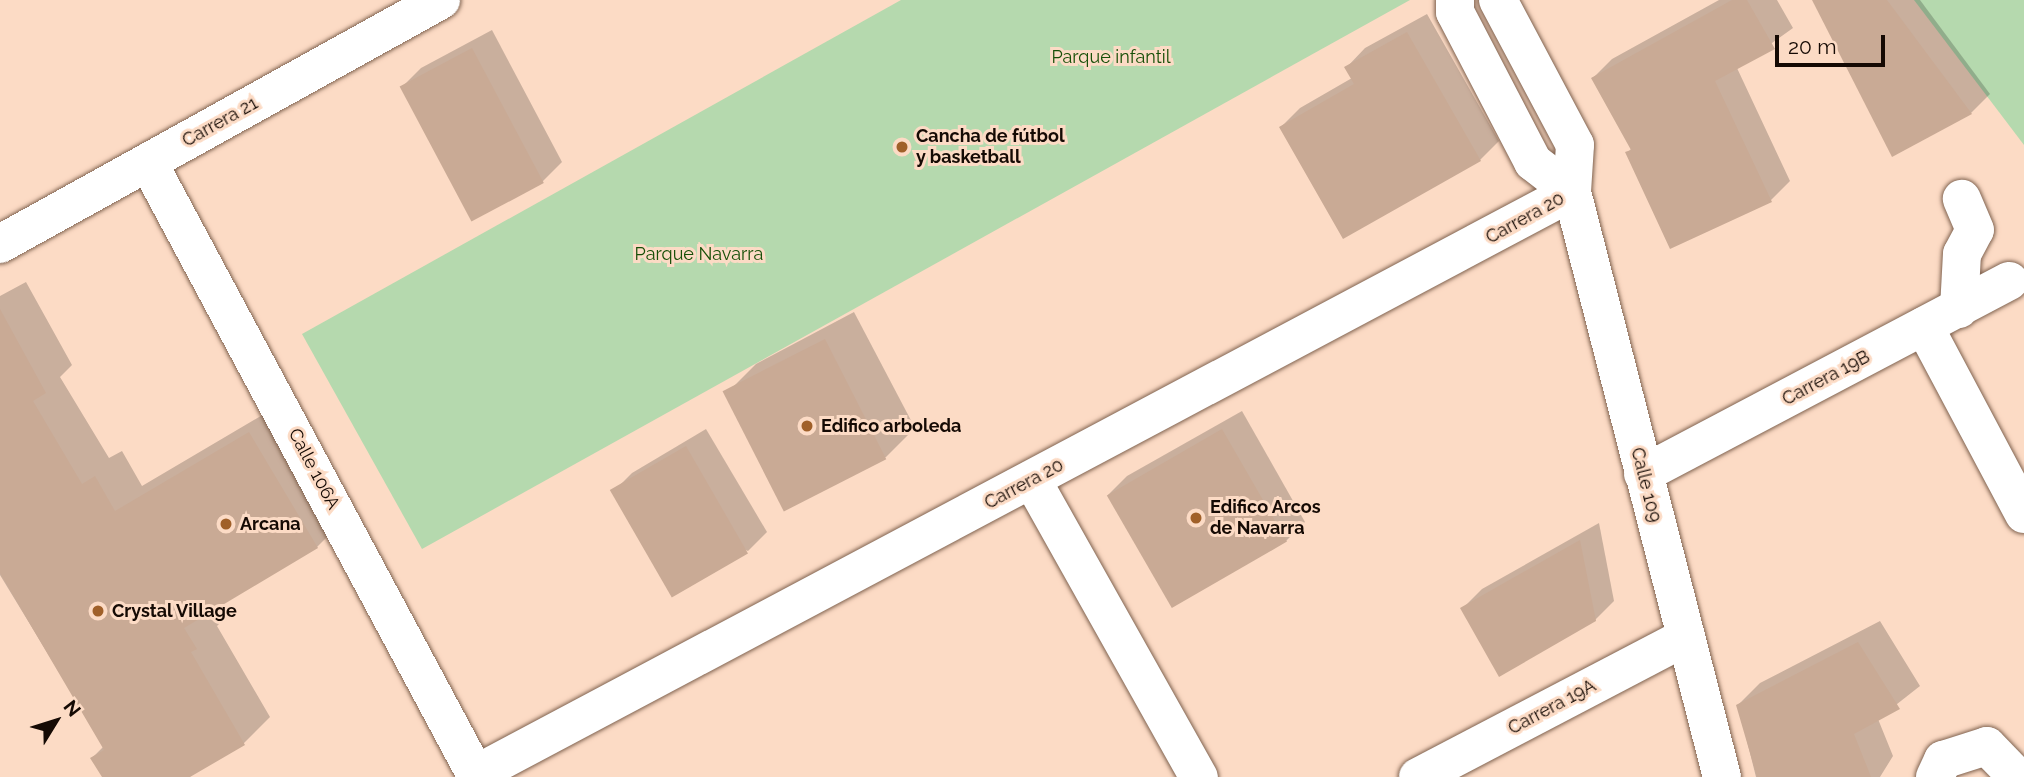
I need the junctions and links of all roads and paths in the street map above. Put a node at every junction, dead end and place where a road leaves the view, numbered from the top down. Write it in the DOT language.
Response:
graph roads {
  1 [pos="441,0"];
  2 [pos="1455,0"];
  3 [pos="1498,0"];
  4 [pos="148,162"];
  5 [pos="1572,192"];
  6 [pos="1962,199"];
  7 [pos="0,244"];
  8 [pos="2009,281"];
  9 [pos="1959,309"];
  10 [pos="1924,326"];
  11 [pos="1643,474"];
  12 [pos="1032,480"];
  13 [pos="2024,514"];
  14 [pos="1686,637"];
  15 [pos="477,775"];
  16 [pos="1199,777"];
  17 [pos="1418,777"];
  18 [pos="1722,777"];
  19 [pos="1935,777"];
  20 [pos="2017,777"];
  1 -- 4 [label="street, Carrera 21"];
  2 -- 5 [label="street"];
  3 -- 5 [label="street, Calle 109"];
  4 -- 7 [label="street, Carrera 21"];
  4 -- 15 [label="street, Calle 106A"];
  5 -- 11 [label="street, Calle 109"];
  5 -- 12 [label="street, Carrera 20"];
  6 -- 9 [label="street"];
  8 -- 9 [label="street, Carrera 19B"];
  9 -- 10 [label="street, Carrera 19B"];
  10 -- 11 [label="street, Carrera 19B"];
  10 -- 13 [label="street"];
  11 -- 14 [label="street, Calle 109"];
  12 -- 15 [label="street, Carrera 20"];
  12 -- 16 [label="street"];
  14 -- 17 [label="street, Carrera 19A"];
  14 -- 18 [label="street, Calle 109"];
  19 -- 20 [label="street"];
}
